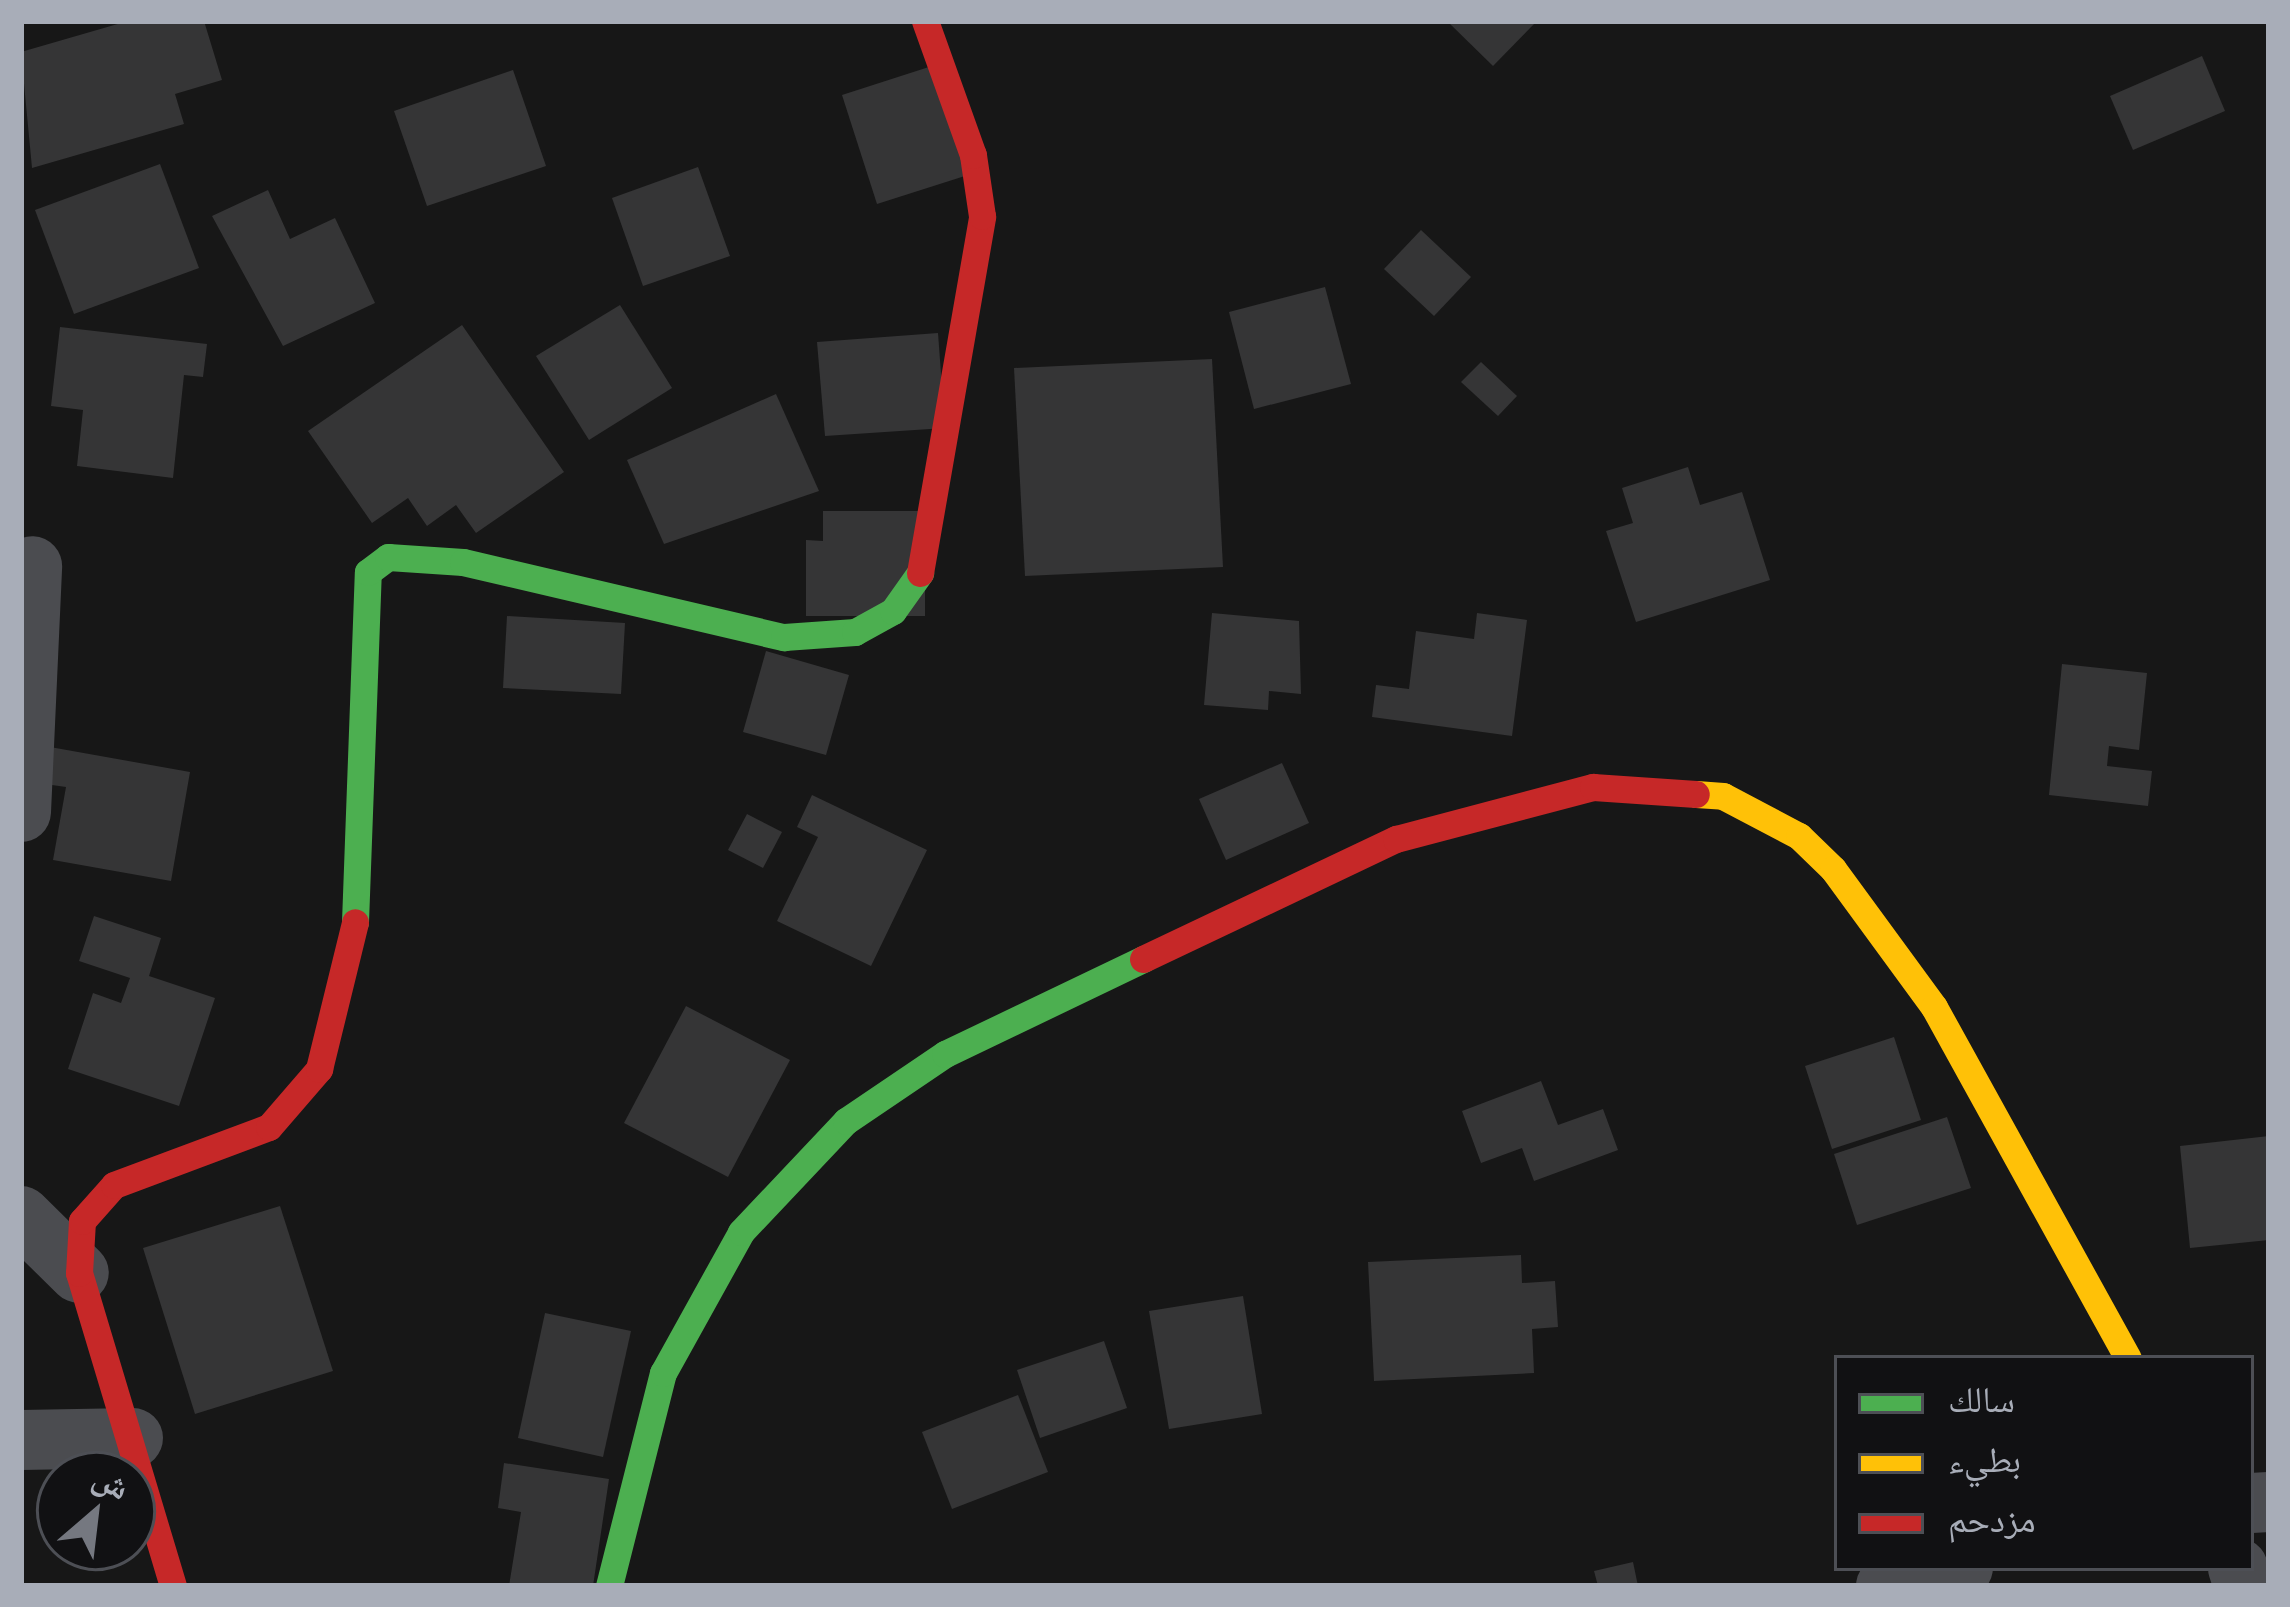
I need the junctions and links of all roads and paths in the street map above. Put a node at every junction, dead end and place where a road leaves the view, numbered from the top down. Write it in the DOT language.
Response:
graph roads {
  1 [pos="925,21"];
  2 [pos="32,566"];
  3 [pos="21,812"];
  4 [pos="21,1216"];
  5 [pos="80,1273"];
  6 [pos="2126,1355"];
  7 [pos="133,1438"];
  8 [pos="21,1440"];
  9 [pos="1952,1571"];
  10 [pos="1898,1585"];
  11 [pos="173,1586"];
  12 [pos="609,1586"];
  1 -- 5 [label="street"];
  2 -- 3 [label="street"];
  4 -- 5 [label="street"];
  5 -- 7 [label="street"];
  6 -- 12 [label="street"];
  7 -- 8 [label="street"];
  7 -- 11 [label="street"];
  9 -- 10 [label="street"];
}
